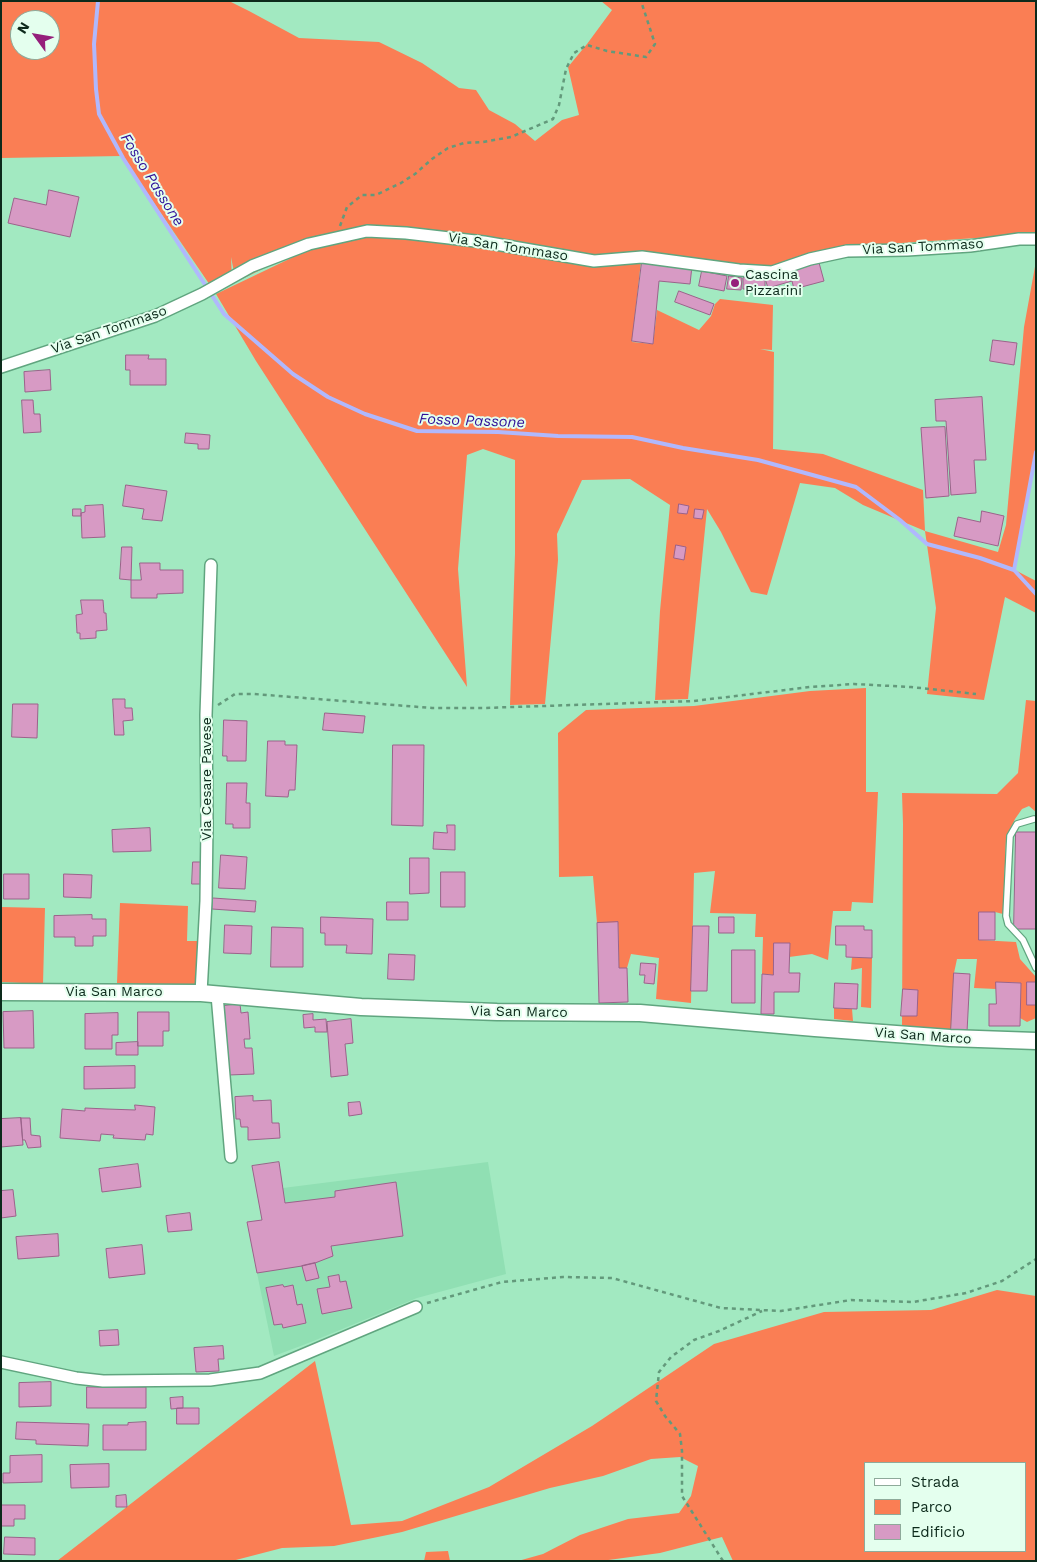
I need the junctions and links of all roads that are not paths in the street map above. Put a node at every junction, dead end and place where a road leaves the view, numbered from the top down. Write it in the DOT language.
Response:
graph roads {
  1 [pos="1036,239"];
  2 [pos="1,367"];
  3 [pos="210,564"];
  4 [pos="1034,819"];
  5 [pos="1036,968"];
  6 [pos="1,992"];
  7 [pos="201,993"];
  8 [pos="217,995"];
  9 [pos="1036,1041"];
  10 [pos="231,1157"];
  11 [pos="416,1307"];
  12 [pos="1,1362"];
  1 -- 2 [label="street, Via San Tommaso"];
  3 -- 7 [label="street, Via Cesare Pavese"];
  4 -- 5 [label="lane"];
  6 -- 7 [label="street, Via San Marco"];
  7 -- 8 [label="street, Via San Marco"];
  8 -- 9 [label="street, Via San Marco"];
  8 -- 10 [label="street"];
  11 -- 12 [label="street"];
}
